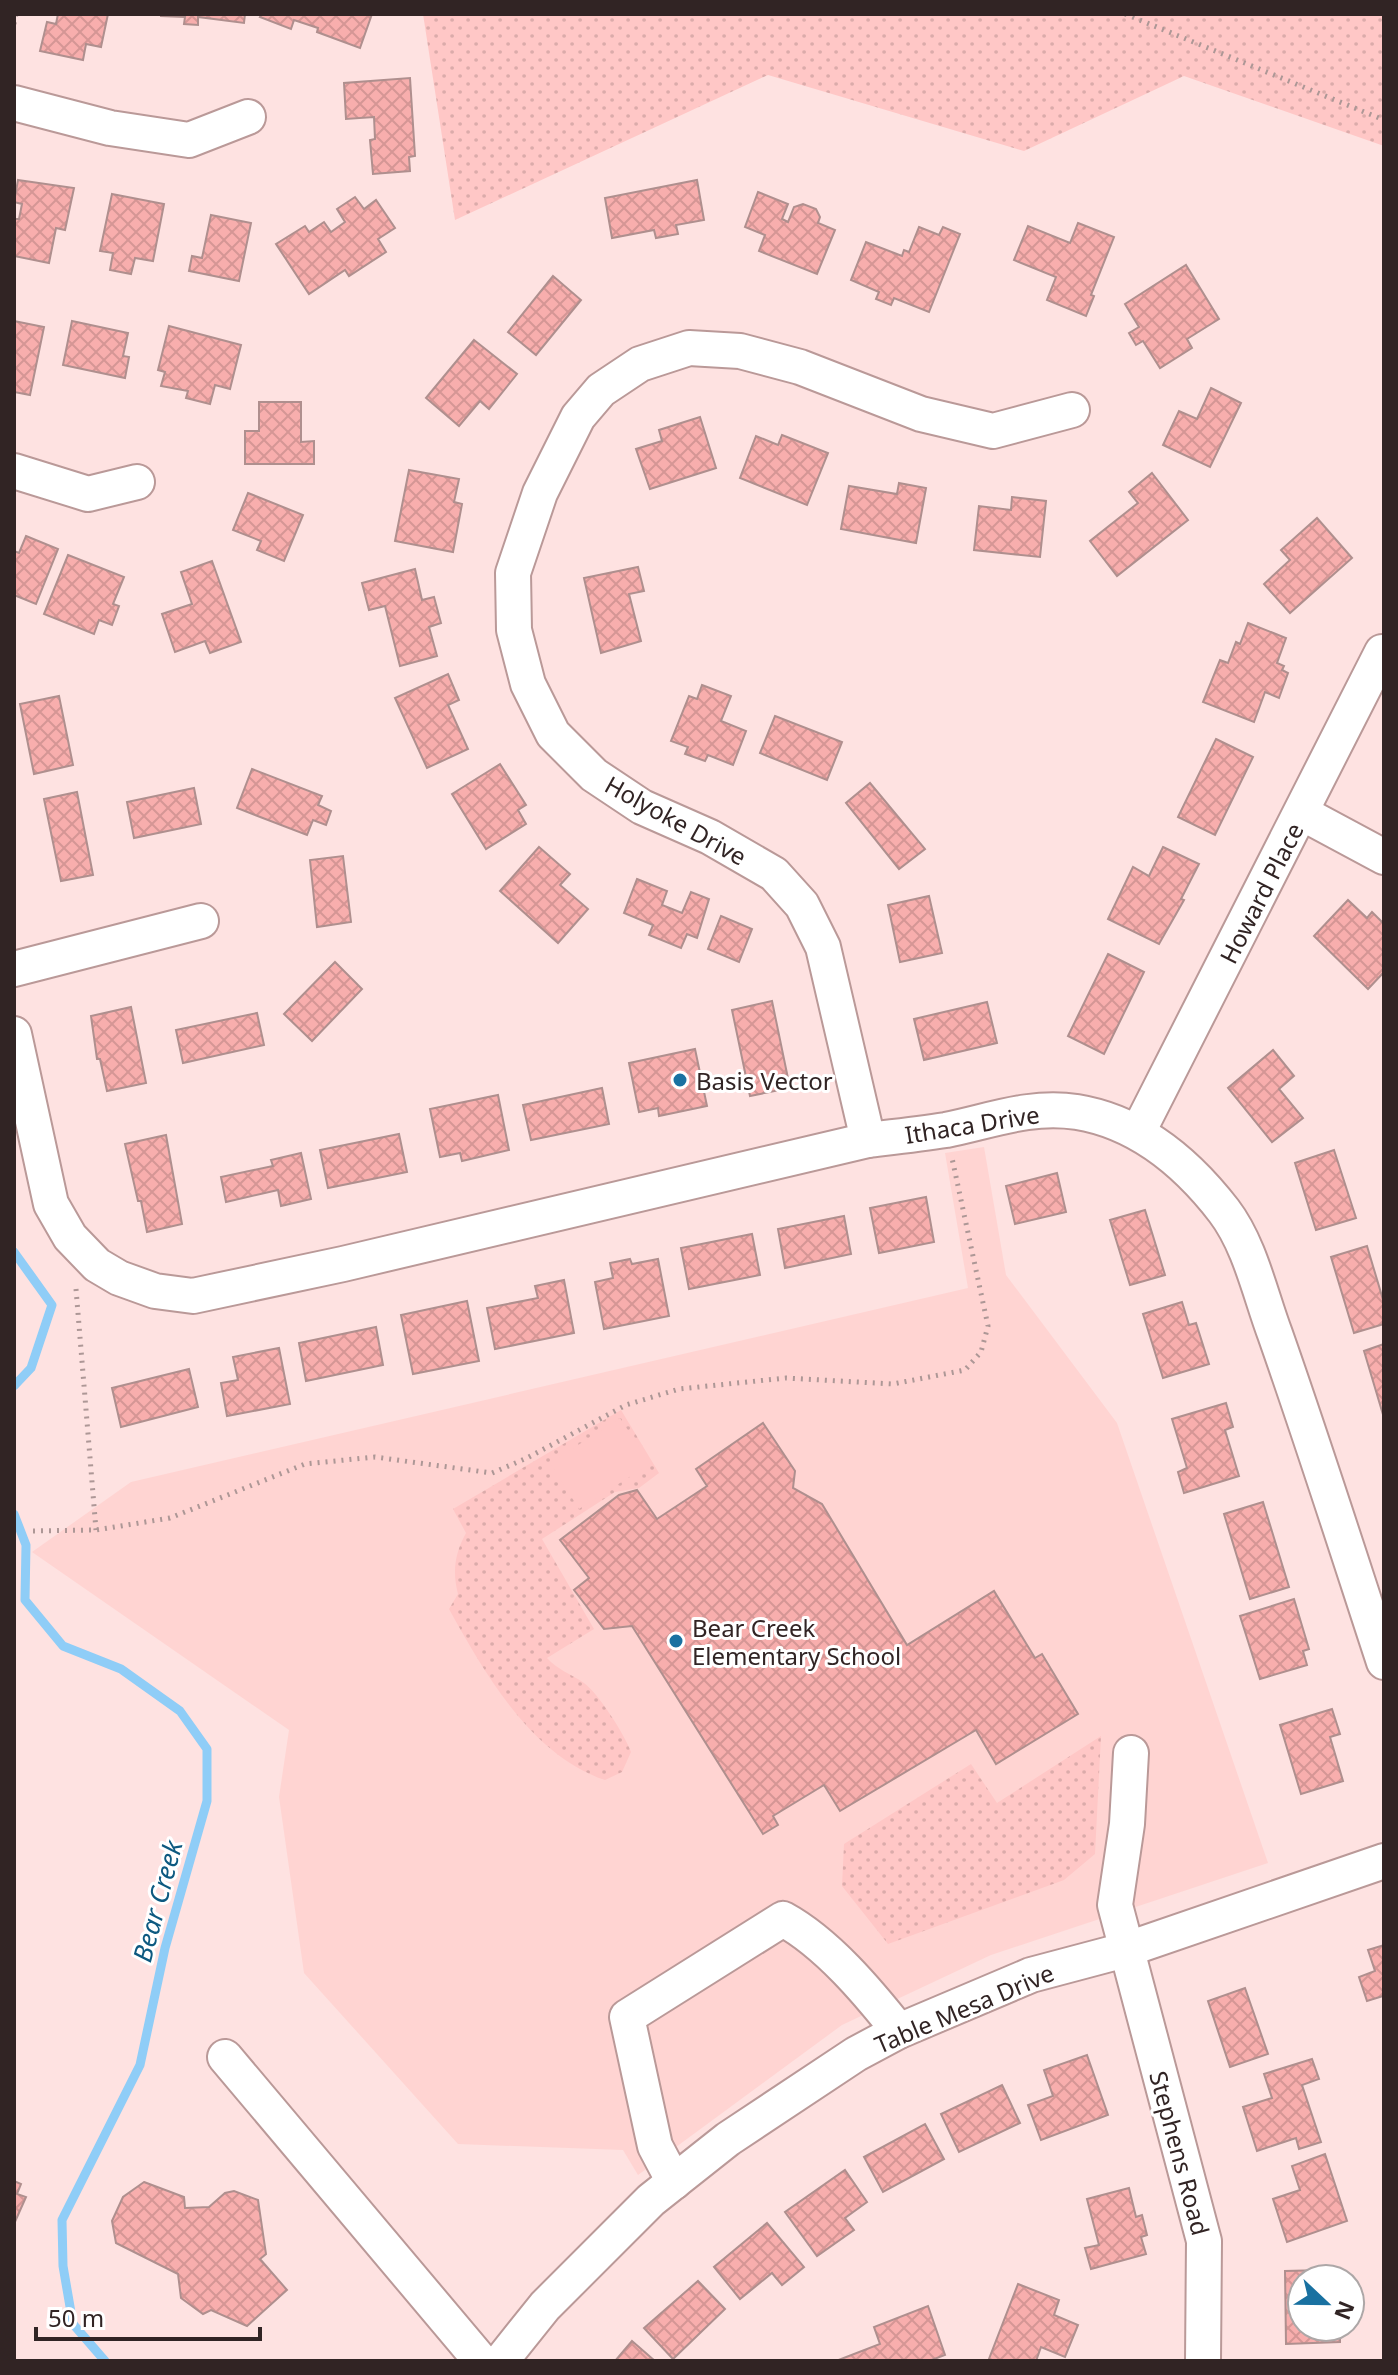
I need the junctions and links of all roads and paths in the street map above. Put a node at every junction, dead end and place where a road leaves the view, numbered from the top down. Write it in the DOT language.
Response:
graph roads {
  1 [pos="16,14"];
  2 [pos="1125,14"];
  3 [pos="14,24"];
  4 [pos="14,103"];
  5 [pos="248,117"];
  6 [pos="1384,120"];
  7 [pos="1072,410"];
  8 [pos="14,471"];
  9 [pos="137,482"];
  10 [pos="1382,652"];
  11 [pos="1302,813"];
  12 [pos="1384,857"];
  13 [pos="201,921"];
  14 [pos="14,969"];
  15 [pos="14,1034"];
  16 [pos="946,1130"];
  17 [pos="1138,1132"];
  18 [pos="868,1140"];
  19 [pos="97,1265"];
  20 [pos="96,1530"];
  21 [pos="33,1531"];
  22 [pos="1384,1662"];
  23 [pos="1131,1753"];
  24 [pos="1384,1861"];
  25 [pos="1125,1950"];
  26 [pos="899,2031"];
  27 [pos="225,2057"];
  28 [pos="674,2182"];
  29 [pos="481,2361"];
  30 [pos="501,2361"];
  31 [pos="1203,2361"];
  1 -- 3 [label="path"];
  2 -- 6 [label="path"];
  4 -- 5 [label="street"];
  7 -- 18 [label="street, Holyoke Drive"];
  8 -- 9 [label="street"];
  10 -- 11 [label="street, Howard Place"];
  11 -- 12 [label="street"];
  11 -- 17 [label="street, Howard Place"];
  13 -- 14 [label="street"];
  15 -- 19 [label="street, Ithaca Drive"];
  16 -- 17 [label="street, Ithaca Drive"];
  16 -- 18 [label="street, Ithaca Drive"];
  16 -- 20 [label="path"];
  17 -- 22 [label="street, Ithaca Drive"];
  18 -- 19 [label="street, Ithaca Drive"];
  19 -- 20 [label="path"];
  20 -- 21 [label="path"];
  23 -- 25 [label="street, Stephens Road"];
  24 -- 25 [label="street, Table Mesa Drive"];
  25 -- 26 [label="street, Table Mesa Drive"];
  25 -- 31 [label="street, Stephens Road"];
  26 -- 28 [label="street, Table Mesa Drive"];
  26 -- 28 [label="street"];
  27 -- 29 [label="street"];
  28 -- 30 [label="street, Table Mesa Drive"];
}
